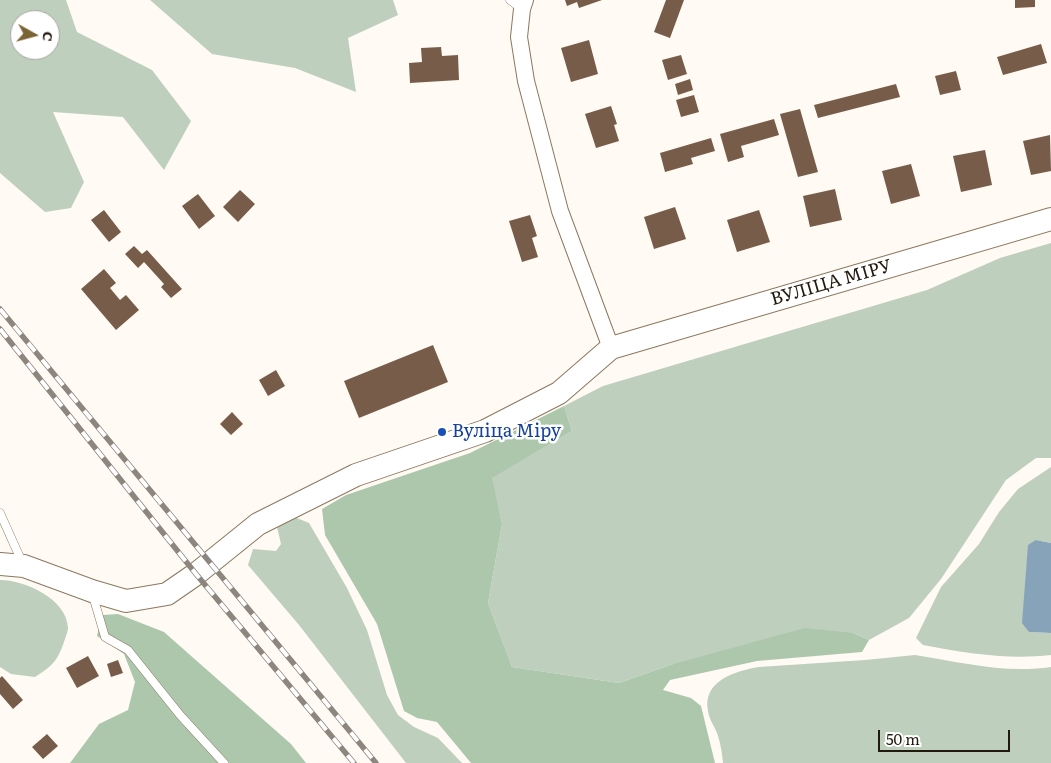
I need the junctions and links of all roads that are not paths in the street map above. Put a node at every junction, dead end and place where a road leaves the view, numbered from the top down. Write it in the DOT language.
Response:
graph roads {
  1 [pos="519,3"];
  2 [pos="1051,219"];
  3 [pos="611,348"];
  4 [pos="0,513"];
  5 [pos="0,564"];
  6 [pos="24,566"];
  7 [pos="92,591"];
  8 [pos="224,763"];
  1 -- 3 [label="street"];
  2 -- 3 [label="street, ВУЛІЦА МІРУ"];
  3 -- 7 [label="street, ВУЛІЦА МІРУ"];
  4 -- 6 [label="lane"];
  5 -- 6 [label="street, ВУЛІЦА МІРУ"];
  6 -- 7 [label="street, ВУЛІЦА МІРУ"];
  7 -- 8 [label="lane"];
}
